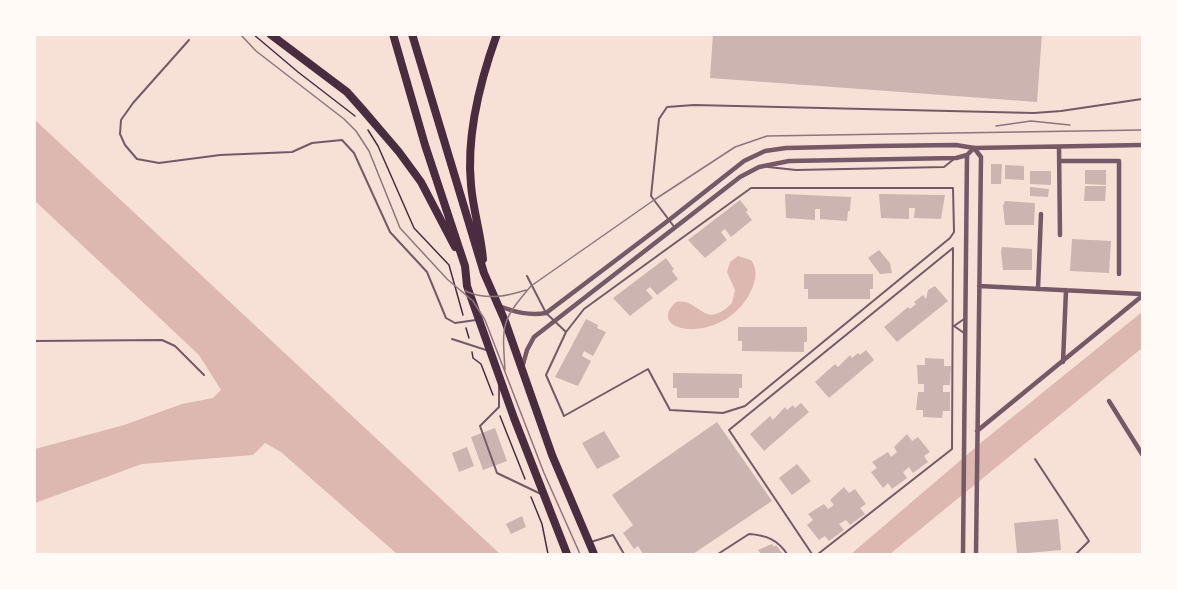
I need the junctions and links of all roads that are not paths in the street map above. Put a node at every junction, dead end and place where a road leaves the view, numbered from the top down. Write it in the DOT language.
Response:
graph roads {
  1 [pos="270,34"];
  2 [pos="393,34"];
  3 [pos="412,34"];
  4 [pos="497,34"];
  5 [pos="189,40"];
  6 [pos="1143,99"];
  7 [pos="1143,146"];
  8 [pos="1059,147"];
  9 [pos="974,148"];
  10 [pos="967,155"];
  11 [pos="956,158"];
  12 [pos="1059,161"];
  13 [pos="759,166"];
  14 [pos="1041,214"];
  15 [pos="669,220"];
  16 [pos="675,228"];
  17 [pos="1059,235"];
  18 [pos="465,266"];
  19 [pos="484,273"];
  20 [pos="1119,274"];
  21 [pos="527,276"];
  22 [pos="980,286"];
  23 [pos="1038,289"];
  24 [pos="1066,290"];
  25 [pos="1143,295"];
  26 [pos="498,305"];
  27 [pos="546,313"];
  28 [pos="966,318"];
  29 [pos="479,319"];
  30 [pos="554,322"];
  31 [pos="954,326"];
  32 [pos="566,332"];
  33 [pos="966,335"];
  34 [pos="452,339"];
  35 [pos="34,341"];
  36 [pos="490,351"];
  37 [pos="1063,362"];
  38 [pos="522,370"];
  39 [pos="204,375"];
  40 [pos="499,379"];
  41 [pos="1109,401"];
  42 [pos="977,432"];
  43 [pos="1143,454"];
  44 [pos="1035,459"];
  45 [pos="544,496"];
  46 [pos="589,542"];
  47 [pos="567,555"];
  48 [pos="594,555"];
  49 [pos="624,555"];
  50 [pos="718,555"];
  51 [pos="787,555"];
  52 [pos="812,555"];
  53 [pos="818,555"];
  54 [pos="963,555"];
  55 [pos="976,555"];
  56 [pos="1076,555"];
  1 -- 18 [label="main road"];
  2 -- 18 [label="main road"];
  3 -- 19 [label="main road"];
  4 -- 19 [label="main road"];
  5 -- 29 [label="lane"];
  6 -- 15 [label="lane"];
  7 -- 8 [label="street"];
  8 -- 9 [label="street"];
  8 -- 12 [label="street"];
  9 -- 10 [label="street"];
  9 -- 15 [label="street"];
  9 -- 22 [label="street"];
  10 -- 11 [label="street"];
  10 -- 28 [label="street"];
  11 -- 13 [label="street"];
  11 -- 13 [label="lane"];
  12 -- 17 [label="street"];
  12 -- 20 [label="street"];
  13 -- 16 [label="street"];
  14 -- 23 [label="street"];
  15 -- 16 [label="lane"];
  15 -- 27 [label="street"];
  16 -- 30 [label="street"];
  18 -- 29 [label="main road"];
  19 -- 26 [label="main road"];
  21 -- 27 [label="lane"];
  22 -- 23 [label="street"];
  22 -- 42 [label="street"];
  23 -- 24 [label="street"];
  24 -- 25 [label="street"];
  24 -- 37 [label="street"];
  25 -- 37 [label="street"];
  26 -- 27 [label="street"];
  26 -- 38 [label="main road"];
  27 -- 30 [label="lane"];
  28 -- 31 [label="lane"];
  28 -- 33 [label="street"];
  29 -- 36 [label="main road"];
  30 -- 32 [label="lane"];
  30 -- 38 [label="street"];
  31 -- 33 [label="lane"];
  31 -- 52 [label="lane"];
  31 -- 53 [label="lane"];
  32 -- 32 [label="lane"];
  33 -- 54 [label="street"];
  34 -- 36 [label="lane"];
  35 -- 39 [label="lane"];
  36 -- 40 [label="main road"];
  37 -- 42 [label="street"];
  38 -- 46 [label="main road"];
  40 -- 45 [label="main road"];
  40 -- 45 [label="lane"];
  41 -- 43 [label="street"];
  42 -- 55 [label="street"];
  44 -- 56 [label="lane"];
  45 -- 47 [label="main road"];
  46 -- 48 [label="main road"];
  46 -- 49 [label="lane"];
  50 -- 51 [label="lane"];
}
